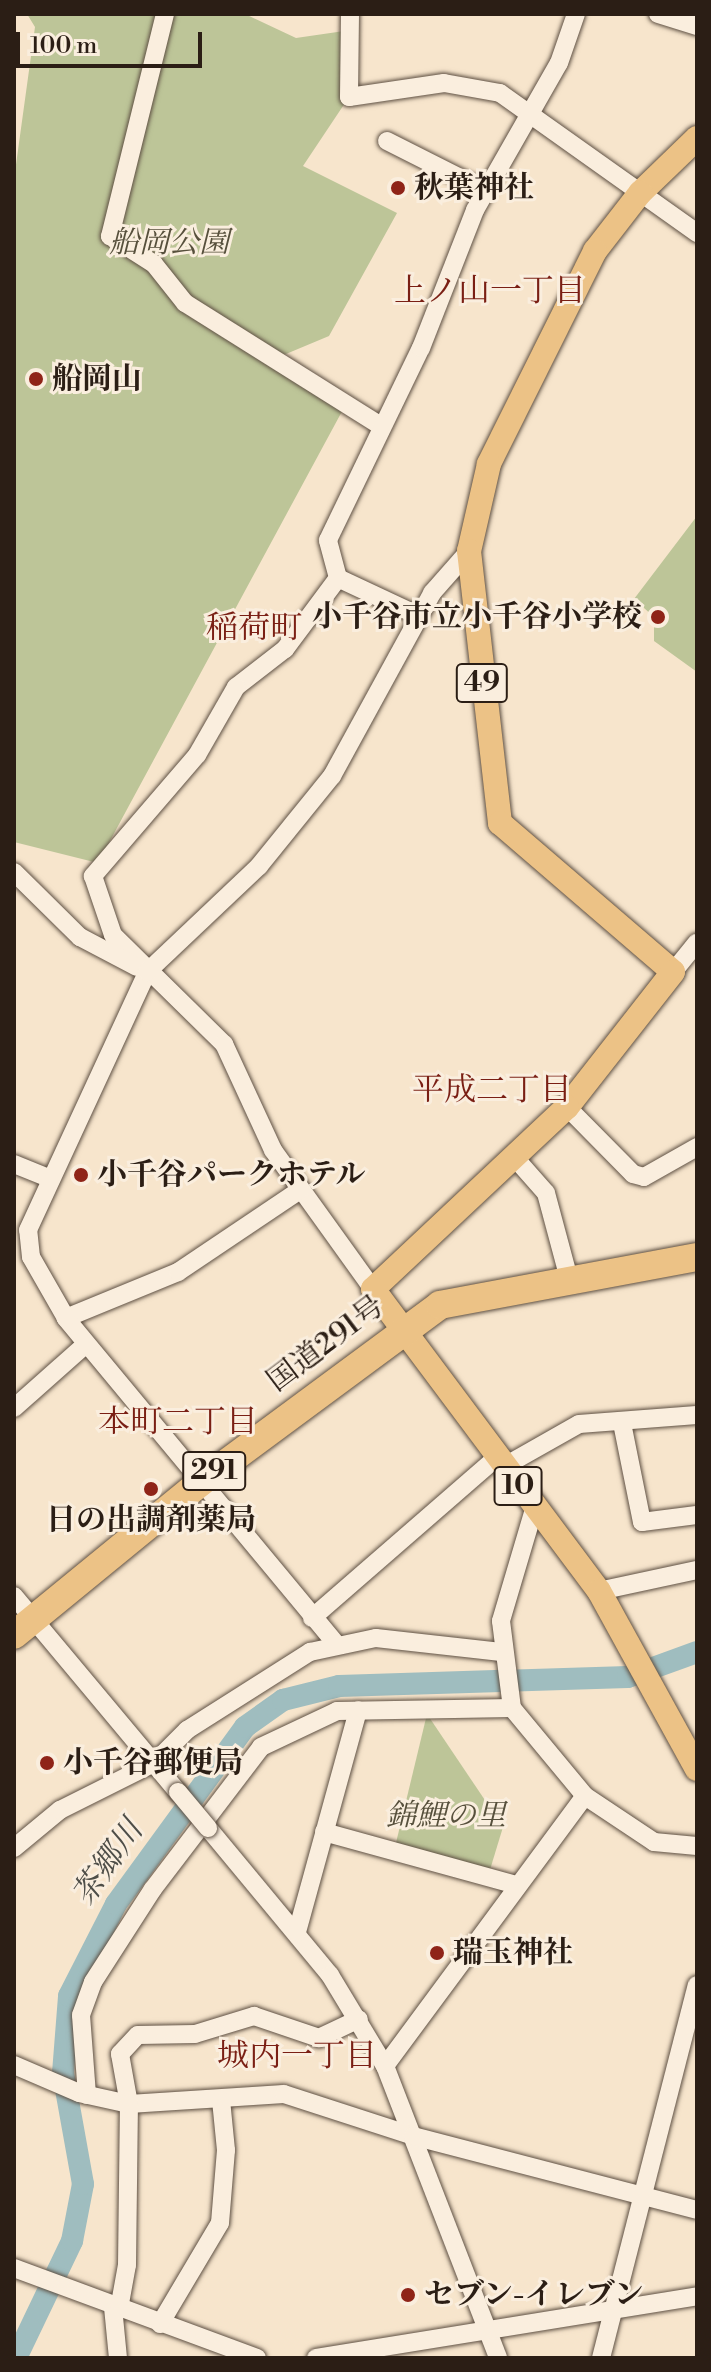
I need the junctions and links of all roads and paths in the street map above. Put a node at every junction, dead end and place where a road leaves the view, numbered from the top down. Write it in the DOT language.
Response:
graph roads {
  1 [pos="165,14"];
  2 [pos="350,14"];
  3 [pos="576,14"];
  4 [pos="658,14"];
  5 [pos="697,26"];
  6 [pos="532,114"];
  7 [pos="697,138"];
  8 [pos="387,141"];
  9 [pos="486,191"];
  10 [pos="640,193"];
  11 [pos="697,233"];
  12 [pos="381,426"];
  13 [pos="469,551"];
  14 [pos="338,578"];
  15 [pos="419,616"];
  16 [pos="14,872"];
  17 [pos="697,942"];
  18 [pos="147,972"];
  19 [pos="673,972"];
  20 [pos="567,1107"];
  21 [pos="697,1147"];
  22 [pos="516,1159"];
  23 [pos="14,1164"];
  24 [pos="47,1177"];
  25 [pos="300,1190"];
  26 [pos="697,1257"];
  27 [pos="569,1279"];
  28 [pos="373,1289"];
  29 [pos="66,1318"];
  30 [pos="400,1330"];
  31 [pos="86,1344"];
  32 [pos="14,1408"];
  33 [pos="697,1415"];
  34 [pos="622,1423"];
  35 [pos="499,1463"];
  36 [pos="201,1482"];
  37 [pos="535,1506"];
  38 [pos="697,1515"];
  39 [pos="697,1570"];
  40 [pos="599,1591"];
  41 [pos="14,1596"];
  42 [pos="312,1618"];
  43 [pos="24,1627"];
  44 [pos="337,1645"];
  45 [pos="501,1652"];
  46 [pos="512,1705"];
  47 [pos="358,1710"];
  48 [pos="154,1763"];
  49 [pos="697,1769"];
  50 [pos="585,1796"];
  51 [pos="324,1832"];
  52 [pos="697,1846"];
  53 [pos="14,1848"];
  54 [pos="517,1885"];
  55 [pos="297,1932"];
  56 [pos="697,1985"];
  57 [pos="359,2019"];
  58 [pos="14,2065"];
  59 [pos="385,2066"];
  60 [pos="83,2094"];
  61 [pos="221,2100"];
  62 [pos="129,2104"];
  63 [pos="413,2136"];
  64 [pos="641,2195"];
  65 [pos="697,2210"];
  66 [pos="17,2269"];
  67 [pos="697,2296"];
  68 [pos="116,2308"];
  69 [pos="615,2309"];
  70 [pos="160,2324"];
  71 [pos="486,2329"];
  72 [pos="118,2358"];
  73 [pos="257,2358"];
  74 [pos="316,2358"];
  75 [pos="498,2358"];
  76 [pos="601,2358"];
  1 -- 12 [label="street"];
  2 -- 6 [label="street"];
  3 -- 6 [label="street"];
  4 -- 5 [label="street"];
  6 -- 9 [label="street"];
  6 -- 10 [label="street"];
  7 -- 10 [label="main road, 49"];
  8 -- 9 [label="street"];
  9 -- 12 [label="street"];
  10 -- 11 [label="street"];
  10 -- 13 [label="main road, 49"];
  12 -- 14 [label="street"];
  13 -- 15 [label="street"];
  13 -- 19 [label="main road, 49"];
  14 -- 15 [label="street"];
  14 -- 18 [label="street"];
  15 -- 18 [label="street"];
  16 -- 18 [label="street"];
  17 -- 19 [label="street"];
  18 -- 24 [label="street"];
  18 -- 25 [label="street"];
  19 -- 20 [label="main road"];
  20 -- 21 [label="street"];
  20 -- 22 [label="main road"];
  22 -- 27 [label="street"];
  22 -- 28 [label="main road"];
  23 -- 24 [label="street"];
  24 -- 29 [label="street"];
  25 -- 28 [label="street"];
  25 -- 29 [label="street"];
  26 -- 27 [label="highway, 国道291号 / 291"];
  27 -- 30 [label="highway, 国道291号 / 291"];
  28 -- 30 [label="main road"];
  29 -- 31 [label="street"];
  30 -- 35 [label="main road, 10"];
  30 -- 36 [label="highway, 国道291号 / 291"];
  31 -- 32 [label="street"];
  31 -- 36 [label="street"];
  33 -- 34 [label="street"];
  34 -- 35 [label="street"];
  34 -- 38 [label="street"];
  35 -- 37 [label="main road, 10"];
  35 -- 42 [label="street"];
  36 -- 42 [label="street"];
  36 -- 43 [label="highway, 国道291号 / 291"];
  37 -- 40 [label="main road, 10"];
  37 -- 45 [label="street"];
  39 -- 40 [label="street"];
  40 -- 49 [label="main road, 10"];
  41 -- 43 [label="street"];
  42 -- 44 [label="street"];
  43 -- 48 [label="street"];
  44 -- 45 [label="street"];
  44 -- 48 [label="street"];
  45 -- 46 [label="street"];
  46 -- 47 [label="street"];
  46 -- 50 [label="street"];
  47 -- 51 [label="street"];
  47 -- 60 [label="street"];
  48 -- 53 [label="street"];
  48 -- 55 [label="street, bridge"];
  50 -- 52 [label="street"];
  50 -- 54 [label="street"];
  51 -- 54 [label="street"];
  51 -- 55 [label="street"];
  54 -- 59 [label="street"];
  55 -- 57 [label="street"];
  56 -- 64 [label="street"];
  57 -- 59 [label="street"];
  57 -- 62 [label="street"];
  58 -- 60 [label="street"];
  59 -- 63 [label="street"];
  60 -- 62 [label="street"];
  61 -- 62 [label="street"];
  61 -- 63 [label="street"];
  61 -- 70 [label="street"];
  62 -- 68 [label="street"];
  63 -- 64 [label="street"];
  63 -- 71 [label="street"];
  64 -- 65 [label="street"];
  64 -- 69 [label="street"];
  66 -- 68 [label="street"];
  67 -- 69 [label="street"];
  68 -- 70 [label="street"];
  68 -- 72 [label="street"];
  69 -- 71 [label="street"];
  69 -- 76 [label="street"];
  70 -- 73 [label="street"];
  71 -- 74 [label="street"];
  71 -- 75 [label="street"];
}
